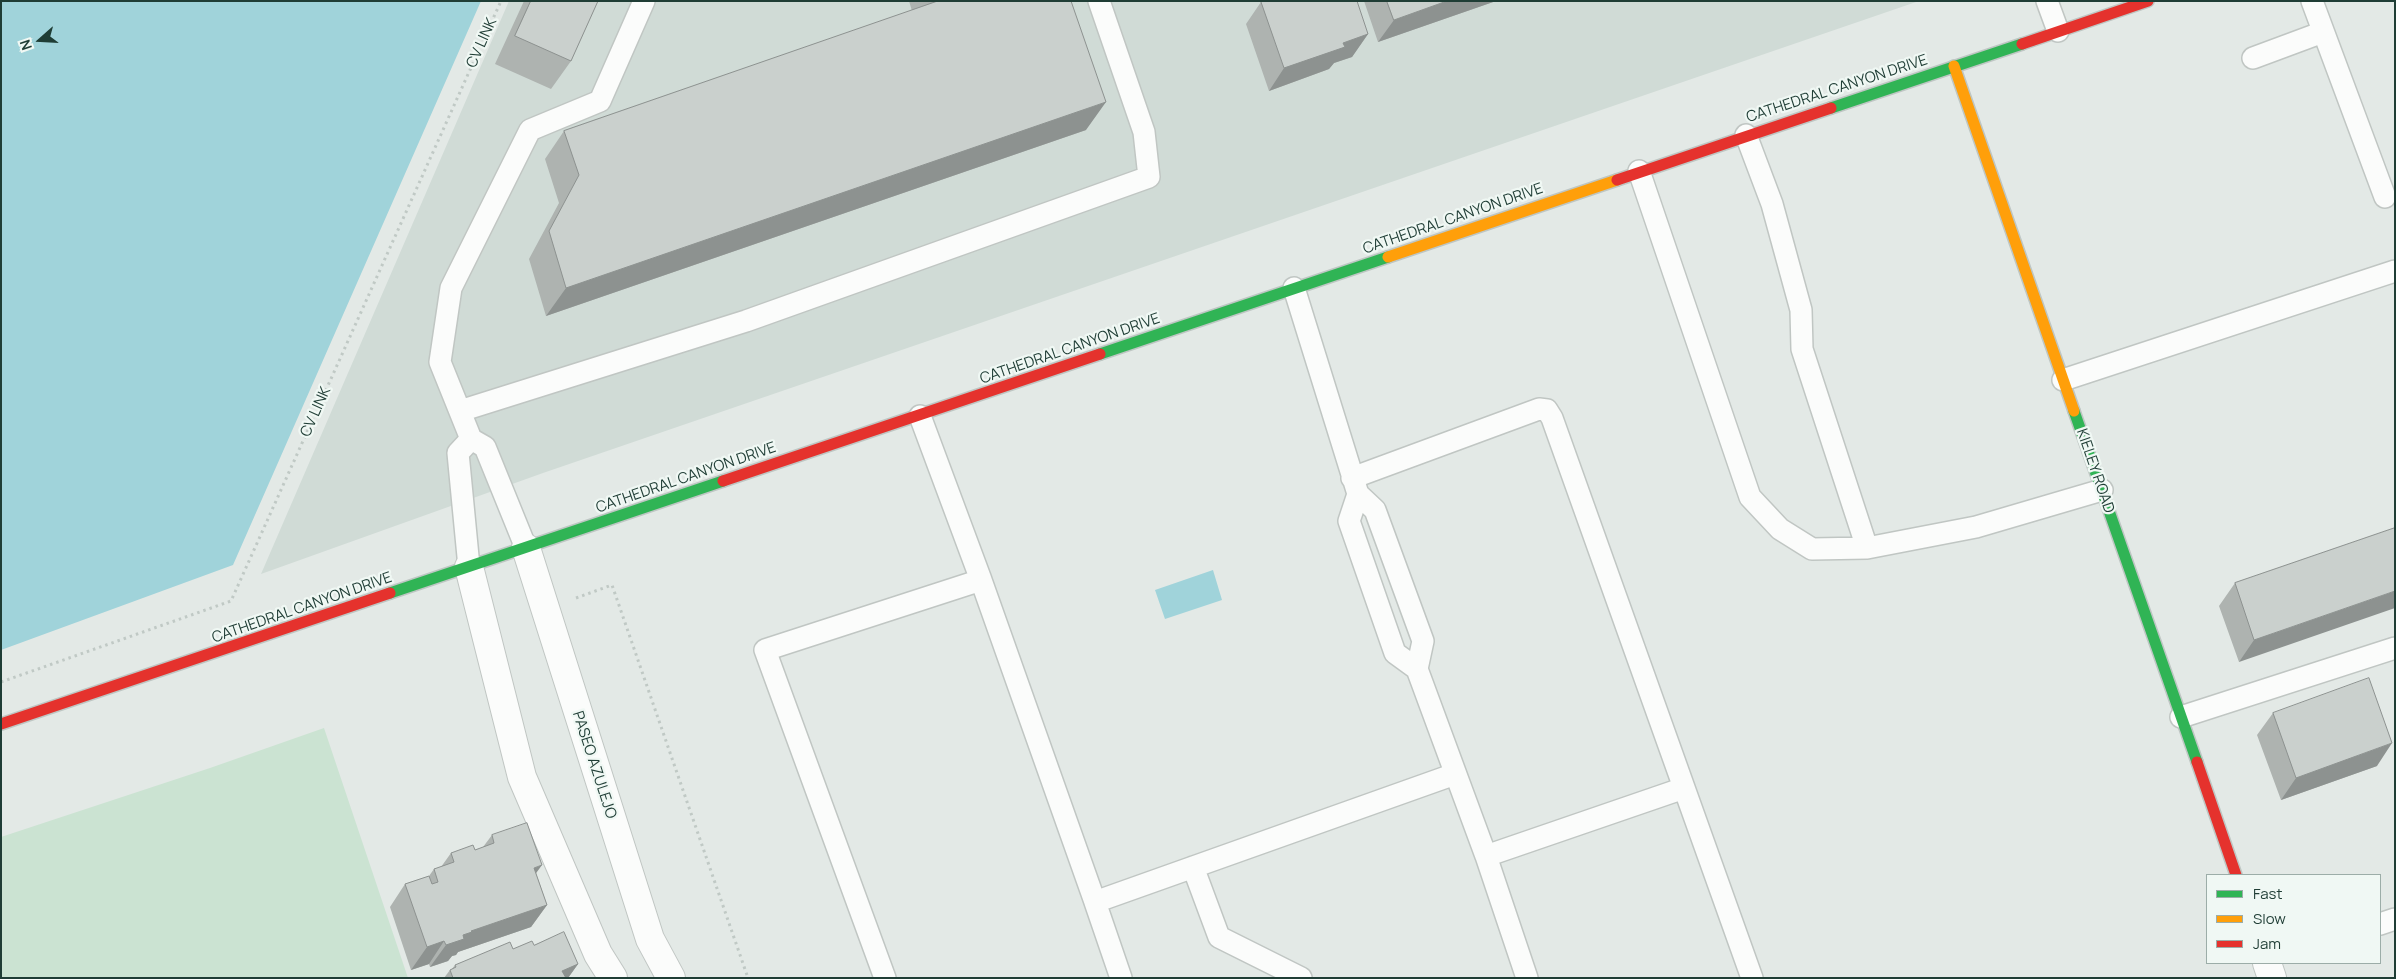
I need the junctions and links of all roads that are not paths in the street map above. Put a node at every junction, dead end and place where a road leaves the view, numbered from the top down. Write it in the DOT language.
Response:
graph roads {
  1 [pos="644,1"];
  2 [pos="1099,1"];
  3 [pos="2047,1"];
  4 [pos="2148,1"];
  5 [pos="2312,1"];
  6 [pos="2058,31"];
  7 [pos="2323,32"];
  8 [pos="2253,58"];
  9 [pos="1954,66"];
  10 [pos="1746,135"];
  11 [pos="1639,171"];
  12 [pos="2385,197"];
  13 [pos="2395,271"];
  14 [pos="1294,288"];
  15 [pos="2064,380"];
  16 [pos="460,411"];
  17 [pos="920,416"];
  18 [pos="472,439"];
  19 [pos="1355,486"];
  20 [pos="2102,490"];
  21 [pos="526,548"];
  22 [pos="1867,548"];
  23 [pos="469,567"];
  24 [pos="981,580"];
  25 [pos="2395,648"];
  26 [pos="1417,669"];
  27 [pos="2181,717"];
  28 [pos="1,724"];
  29 [pos="1455,774"];
  30 [pos="1684,788"];
  31 [pos="1486,856"];
  32 [pos="1193,867"];
  33 [pos="2236,874"];
  34 [pos="1095,902"];
  35 [pos="2395,919"];
  36 [pos="2381,924"];
  37 [pos="2267,964"];
  38 [pos="613,978"];
  39 [pos="671,978"];
  40 [pos="885,978"];
  41 [pos="1121,978"];
  42 [pos="1301,978"];
  43 [pos="1527,978"];
  44 [pos="1752,978"];
  45 [pos="2272,978"];
  1 -- 16 [label="lane"];
  2 -- 16 [label="lane"];
  3 -- 6 [label="lane"];
  4 -- 6 [label="street, CATHEDRAL CANYON DRIVE"];
  5 -- 7 [label="lane"];
  6 -- 9 [label="street, CATHEDRAL CANYON DRIVE"];
  7 -- 8 [label="lane"];
  7 -- 12 [label="lane"];
  9 -- 10 [label="street, CATHEDRAL CANYON DRIVE"];
  9 -- 15 [label="street, KIELEY ROAD"];
  10 -- 11 [label="street, CATHEDRAL CANYON DRIVE"];
  10 -- 22 [label="lane"];
  11 -- 14 [label="street, CATHEDRAL CANYON DRIVE"];
  11 -- 22 [label="lane"];
  13 -- 15 [label="lane"];
  14 -- 17 [label="street, CATHEDRAL CANYON DRIVE"];
  14 -- 19 [label="lane"];
  15 -- 20 [label="street, KIELEY ROAD"];
  16 -- 18 [label="lane"];
  17 -- 21 [label="street, CATHEDRAL CANYON DRIVE"];
  17 -- 24 [label="lane"];
  18 -- 21 [label="lane"];
  18 -- 23 [label="lane"];
  19 -- 26 [label="lane"];
  19 -- 26 [label="lane"];
  19 -- 30 [label="lane"];
  20 -- 22 [label="lane"];
  20 -- 27 [label="street, KIELEY ROAD"];
  21 -- 23 [label="street, CATHEDRAL CANYON DRIVE"];
  21 -- 39 [label="street, PASEO AZULEJO"];
  23 -- 28 [label="street, CATHEDRAL CANYON DRIVE"];
  23 -- 38 [label="street"];
  24 -- 34 [label="lane"];
  24 -- 40 [label="lane"];
  25 -- 27 [label="lane"];
  26 -- 29 [label="lane"];
  27 -- 33 [label="street, KIELEY ROAD"];
  29 -- 31 [label="lane"];
  29 -- 32 [label="lane"];
  30 -- 31 [label="lane"];
  30 -- 44 [label="lane"];
  31 -- 43 [label="lane"];
  32 -- 34 [label="lane"];
  32 -- 42 [label="lane"];
  34 -- 41 [label="lane"];
  35 -- 36 [label="lane"];
  37 -- 45 [label="street"];
}
